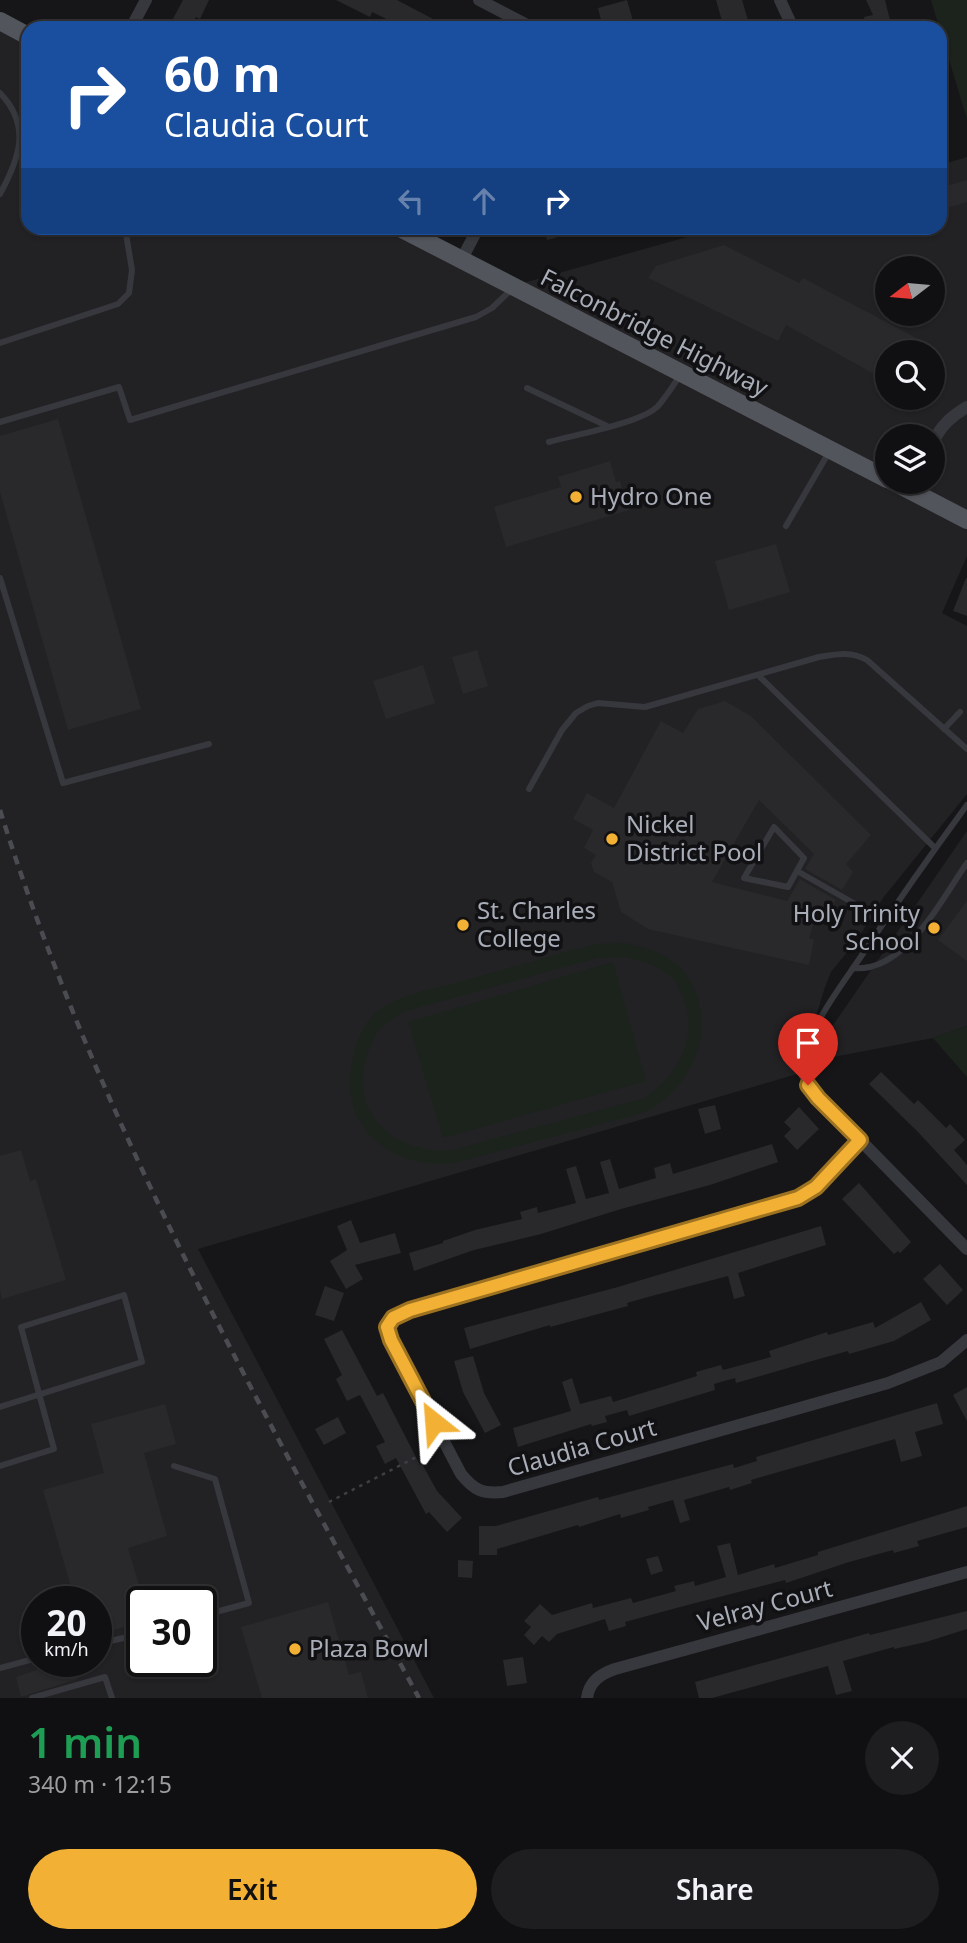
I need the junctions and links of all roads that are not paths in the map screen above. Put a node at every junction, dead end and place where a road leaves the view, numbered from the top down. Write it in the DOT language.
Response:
graph roads {
  1 [pos="146,0"];
  2 [pos="479,0"];
  3 [pos="780,0"];
  4 [pos="0,21"];
  5 [pos="135,21"];
  6 [pos="520,21"];
  7 [pos="790,21"];
  8 [pos="21,32"];
  9 [pos="0,93"];
  10 [pos="0,194"];
  11 [pos="126,235"];
  12 [pos="414,235"];
  13 [pos="474,235"];
  14 [pos="462,259"];
  15 [pos="514,288"];
  16 [pos="0,342"];
  17 [pos="681,374"];
  18 [pos="527,388"];
  19 [pos="967,407"];
  20 [pos="0,422"];
  21 [pos="944,424"];
  22 [pos="607,426"];
  23 [pos="549,442"];
  24 [pos="830,451"];
  25 [pos="875,473"];
  26 [pos="926,494"];
  27 [pos="967,520"];
  28 [pos="786,526"];
  29 [pos="0,578"];
  30 [pos="758,675"];
  31 [pos="960,712"];
  32 [pos="944,729"];
  33 [pos="209,744"];
  34 [pos="967,749"];
  35 [pos="529,789"];
  36 [pos="967,805"];
  37 [pos="935,848"];
  38 [pos="967,863"];
  39 [pos="797,870"];
  40 [pos="882,925"];
  41 [pos="853,968"];
  42 [pos="803,1069"];
  43 [pos="860,1140"];
  44 [pos="967,1249"];
  45 [pos="967,1340"];
  46 [pos="38,1395"];
  47 [pos="0,1407"];
  48 [pos="0,1466"];
  49 [pos="174,1466"];
  50 [pos="967,1572"];
  51 [pos="217,1611"];
  52 [pos="21,1662"];
  53 [pos="0,1668"];
  54 [pos="32,1698"];
  55 [pos="112,1698"];
  56 [pos="587,1698"];
  1 -- 5 [label="street"];
  2 -- 6 [label="street"];
  3 -- 7 [label="street"];
  4 -- 8 [label="main road"];
  9 -- 10 [label="lane"];
  11 -- 16 [label="lane"];
  12 -- 14 [label="main road, Falconbridge Highway"];
  13 -- 14 [label="street"];
  14 -- 15 [label="main road, Falconbridge Highway"];
  15 -- 17 [label="main road, Falconbridge Highway"];
  15 -- 20 [label="lane"];
  17 -- 22 [label="lane"];
  17 -- 24 [label="main road, Falconbridge Highway"];
  18 -- 22 [label="lane"];
  19 -- 21 [label="street"];
  22 -- 23 [label="lane"];
  24 -- 25 [label="main road, Falconbridge Highway"];
  24 -- 28 [label="lane"];
  26 -- 27 [label="main road, Falconbridge Highway"];
  29 -- 33 [label="lane"];
  30 -- 32 [label="lane"];
  30 -- 35 [label="lane"];
  30 -- 37 [label="lane"];
  31 -- 32 [label="lane"];
  32 -- 34 [label="lane"];
  36 -- 37 [label="lane"];
  37 -- 40 [label="lane"];
  38 -- 41 [label="lane"];
  39 -- 39 [label="lane"];
  39 -- 40 [label="lane"];
  40 -- 41 [label="lane"];
  41 -- 42 [label="lane"];
  42 -- 43 [label="street"];
  43 -- 44 [label="street"];
  43 -- 45 [label="street, Claudia Court"];
  46 -- 46 [label="lane"];
  46 -- 47 [label="lane"];
  46 -- 48 [label="lane"];
  49 -- 51 [label="lane"];
  50 -- 56 [label="street, Velray Court"];
  52 -- 53 [label="lane"];
  54 -- 55 [label="lane"];
}
